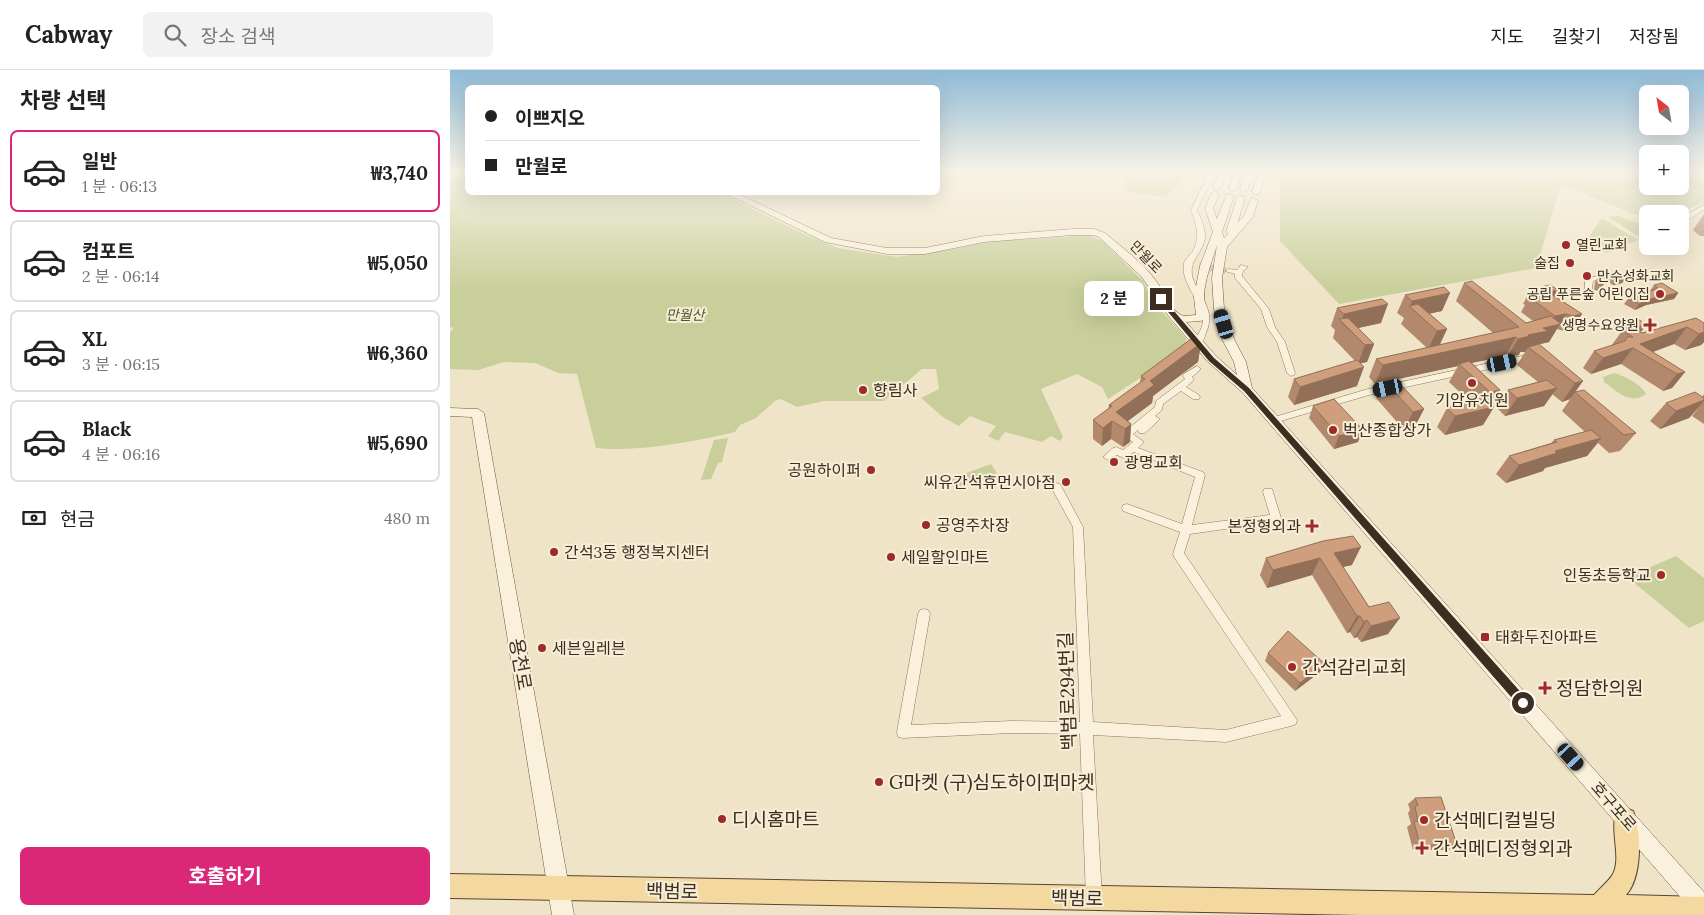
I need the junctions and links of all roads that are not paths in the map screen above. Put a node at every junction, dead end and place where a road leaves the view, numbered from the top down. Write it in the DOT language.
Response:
graph roads {
  1 [pos="766,210"];
  2 [pos="1194,210"];
  3 [pos="1210,210"];
  4 [pos="1226,210"];
  5 [pos="1236,210"];
  6 [pos="1250,210"];
  7 [pos="1218,233"];
  8 [pos="1226,242"];
  9 [pos="1188,266"];
  10 [pos="1199,266"];
  11 [pos="1229,271"];
  12 [pos="1597,278"];
  13 [pos="1587,296"];
  14 [pos="1199,300"];
  15 [pos="1174,316"];
  16 [pos="1198,343"];
  17 [pos="1541,355"];
  18 [pos="1197,369"];
  19 [pos="1291,373"];
  20 [pos="1180,387"];
  21 [pos="1246,389"];
  22 [pos="1196,397"];
  23 [pos="450,412"];
  24 [pos="1150,416"];
  25 [pos="1274,420"];
  26 [pos="1142,431"];
  27 [pos="1138,451"];
  28 [pos="1108,457"];
  29 [pos="1056,488"];
  30 [pos="1268,492"];
  31 [pos="1127,508"];
  32 [pos="1186,530"];
  33 [pos="924,614"];
  34 [pos="1087,728"];
  35 [pos="1625,819"];
  36 [pos="450,886"];
  37 [pos="559,889"];
  38 [pos="1094,898"];
  39 [pos="1599,907"];
  40 [pos="1704,908"];
  41 [pos="563,915"];
  1 -- 15 [label="main road, 만월로"];
  2 -- 9 [label="street"];
  3 -- 7 [label="main road, 호구포로"];
  4 -- 7 [label="main road"];
  5 -- 8 [label="main road, 호구포로"];
  6 -- 8 [label="main road"];
  7 -- 8 [label="main road, 호구포로"];
  7 -- 14 [label="main road"];
  8 -- 21 [label="main road, 호구포로"];
  9 -- 10 [label="street"];
  9 -- 14 [label="street"];
  11 -- 19 [label="street"];
  12 -- 13 [label="street"];
  14 -- 15 [label="main road"];
  14 -- 16 [label="street"];
  15 -- 16 [label="main road, 만월로"];
  16 -- 21 [label="street, 만월로"];
  17 -- 25 [label="street"];
  18 -- 20 [label="street"];
  20 -- 22 [label="street"];
  20 -- 24 [label="street"];
  21 -- 25 [label="main road, 호구포로"];
  23 -- 37 [label="main road, 용천로"];
  24 -- 26 [label="street"];
  24 -- 28 [label="street"];
  25 -- 35 [label="main road, 호구포로"];
  27 -- 32 [label="street"];
  29 -- 34 [label="street, 백범로294번길"];
  30 -- 32 [label="street"];
  31 -- 32 [label="street"];
  32 -- 34 [label="street"];
  33 -- 34 [label="street"];
  34 -- 38 [label="street, 백범로294번길"];
  35 -- 39 [label="main road"];
  35 -- 40 [label="main road, 호구포로"];
  36 -- 37 [label="main road, 백범로"];
  37 -- 38 [label="main road, 백범로"];
  37 -- 41 [label="main road, 용천로"];
  38 -- 39 [label="main road, 백범로"];
  39 -- 40 [label="main road, 백범로"];
}
